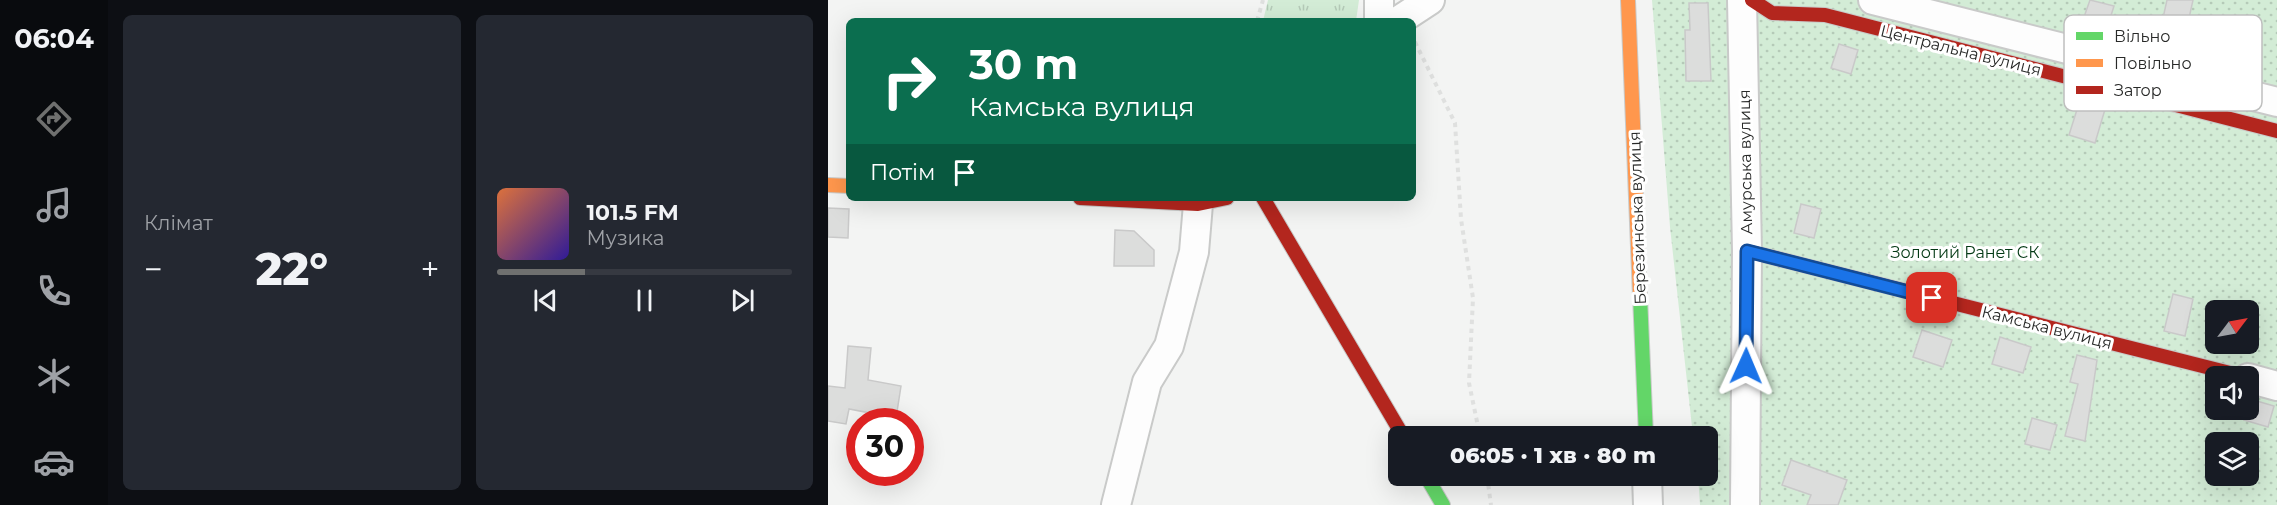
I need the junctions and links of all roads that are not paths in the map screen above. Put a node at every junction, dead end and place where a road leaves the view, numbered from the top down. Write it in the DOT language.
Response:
graph roads {
  1 [pos="1379,0"];
  2 [pos="1430,0"];
  3 [pos="1629,0"];
  4 [pos="1742,0"];
  5 [pos="1752,0"];
  6 [pos="1873,0"];
  7 [pos="1379,18"];
  8 [pos="1403,18"];
  9 [pos="2064,48"];
  10 [pos="2064,76"];
  11 [pos="2262,98"];
  12 [pos="2277,102"];
  13 [pos="2199,111"];
  14 [pos="2277,131"];
  15 [pos="828,185"];
  16 [pos="846,186"];
  17 [pos="1139,201"];
  18 [pos="1212,201"];
  19 [pos="1265,201"];
  20 [pos="1198,204"];
  21 [pos="1747,251"];
  22 [pos="2205,367"];
  23 [pos="2259,381"];
  24 [pos="2277,386"];
  25 [pos="1397,426"];
  26 [pos="1646,426"];
  27 [pos="1432,486"];
  28 [pos="1647,486"];
  29 [pos="1116,505"];
  30 [pos="1443,505"];
  31 [pos="1648,505"];
  32 [pos="1745,505"];
  1 -- 7 [label="street"];
  2 -- 8 [label="street"];
  3 -- 26 [label="street, Березинська вулиця"];
  4 -- 21 [label="street, Амурська вулиця"];
  5 -- 10 [label="street, Центральна вулиця"];
  6 -- 9 [label="street, Центральна вулиця"];
  11 -- 12 [label="street, Центральна вулиця"];
  13 -- 14 [label="street, Центральна вулиця"];
  15 -- 16 [label="street"];
  17 -- 20 [label="street"];
  18 -- 20 [label="street"];
  19 -- 25 [label="street"];
  20 -- 29 [label="street"];
  21 -- 22 [label="street, Камська вулиця"];
  21 -- 32 [label="street, Амурська вулиця"];
  23 -- 24 [label="street"];
  27 -- 30 [label="street"];
  28 -- 31 [label="street"];
}
